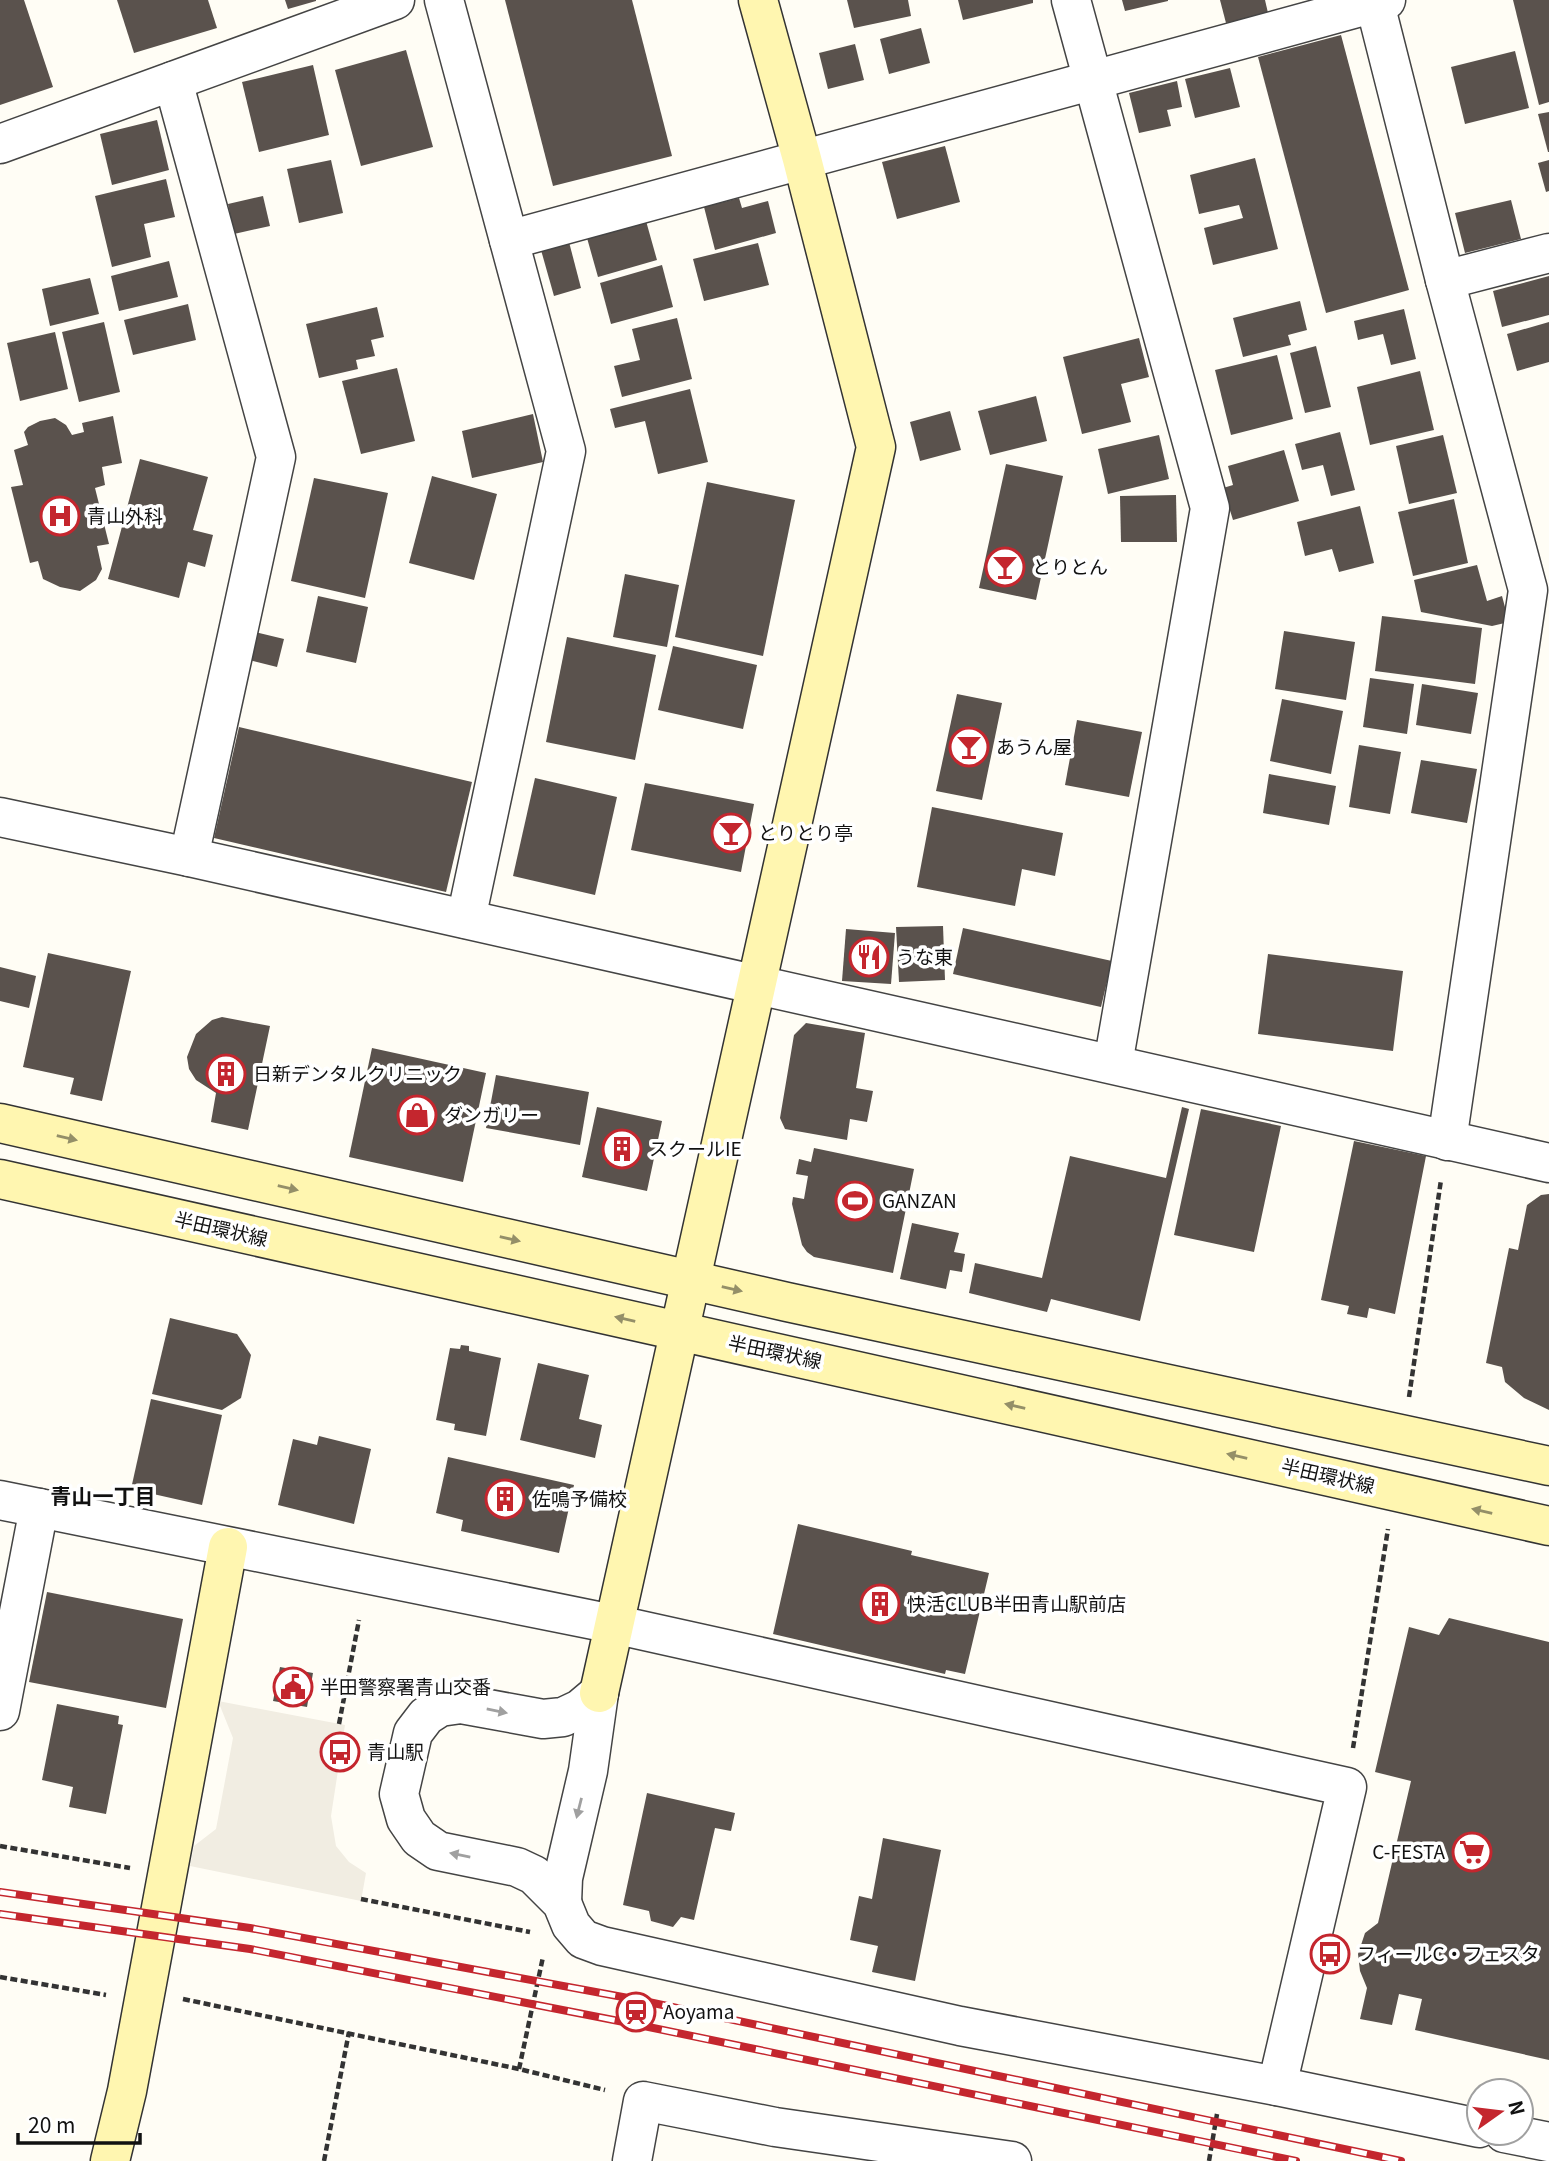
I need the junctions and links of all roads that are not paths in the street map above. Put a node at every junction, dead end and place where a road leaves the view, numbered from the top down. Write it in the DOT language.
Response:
graph roads {
  1 [pos="396,0"];
  2 [pos="444,0"];
  3 [pos="758,0"];
  4 [pos="1071,0"];
  5 [pos="1378,1"];
  6 [pos="1092,79"];
  7 [pos="173,81"];
  8 [pos="0,144"];
  9 [pos="802,159"];
  10 [pos="509,240"];
  11 [pos="1549,253"];
  12 [pos="1445,281"];
  13 [pos="0,817"];
  14 [pos="189,857"];
  15 [pos="466,919"];
  16 [pos="756,985"];
  17 [pos="1113,1064"];
  18 [pos="0,1123"];
  19 [pos="1447,1141"];
  20 [pos="1549,1163"];
  21 [pos="0,1179"];
  22 [pos="691,1279"];
  23 [pos="680,1331"];
  24 [pos="1549,1466"];
  25 [pos="0,1500"];
  26 [pos="39,1508"];
  27 [pos="1549,1526"];
  28 [pos="228,1547"];
  29 [pos="613,1624"];
  30 [pos="599,1693"];
  31 [pos="0,1711"];
  32 [pos="543,1719"];
  33 [pos="588,1771"];
  34 [pos="570,1844"];
  35 [pos="517,1867"];
  36 [pos="562,1903"];
  37 [pos="1277,2086"];
  38 [pos="1465,2125"];
  39 [pos="110,2161"];
  40 [pos="632,2161"];
  41 [pos="1012,2161"];
  1 -- 7 [label="street"];
  2 -- 10 [label="street"];
  3 -- 9 [label="main road"];
  4 -- 6 [label="street"];
  5 -- 6 [label="street"];
  5 -- 12 [label="street"];
  6 -- 9 [label="street"];
  6 -- 17 [label="street"];
  7 -- 8 [label="street"];
  7 -- 14 [label="street"];
  9 -- 10 [label="street"];
  9 -- 16 [label="main road"];
  10 -- 15 [label="street"];
  11 -- 12 [label="street"];
  12 -- 19 [label="street"];
  13 -- 14 [label="street"];
  14 -- 15 [label="street"];
  15 -- 16 [label="street"];
  16 -- 17 [label="street"];
  16 -- 22 [label="main road"];
  17 -- 19 [label="street"];
  18 -- 22 [label="main road, one-way"];
  19 -- 20 [label="street"];
  23 -- 21 [label="main road, 半田環状線, one-way"];
  22 -- 23 [label="main road"];
  22 -- 24 [label="main road, one-way"];
  27 -- 23 [label="main road, 半田環状線, one-way"];
  23 -- 29 [label="main road"];
  25 -- 26 [label="street"];
  26 -- 28 [label="street"];
  26 -- 31 [label="street"];
  28 -- 29 [label="street"];
  28 -- 39 [label="main road"];
  29 -- 30 [label="main road"];
  29 -- 37 [label="street"];
  30 -- 32 [label="street"];
  30 -- 33 [label="street"];
  32 -- 33 [label="street"];
  35 -- 32 [label="street, one-way"];
  33 -- 34 [label="street, one-way"];
  34 -- 35 [label="street"];
  34 -- 36 [label="street"];
  35 -- 36 [label="street"];
  36 -- 37 [label="street"];
  37 -- 38 [label="street"];
  40 -- 41 [label="street"];
}
